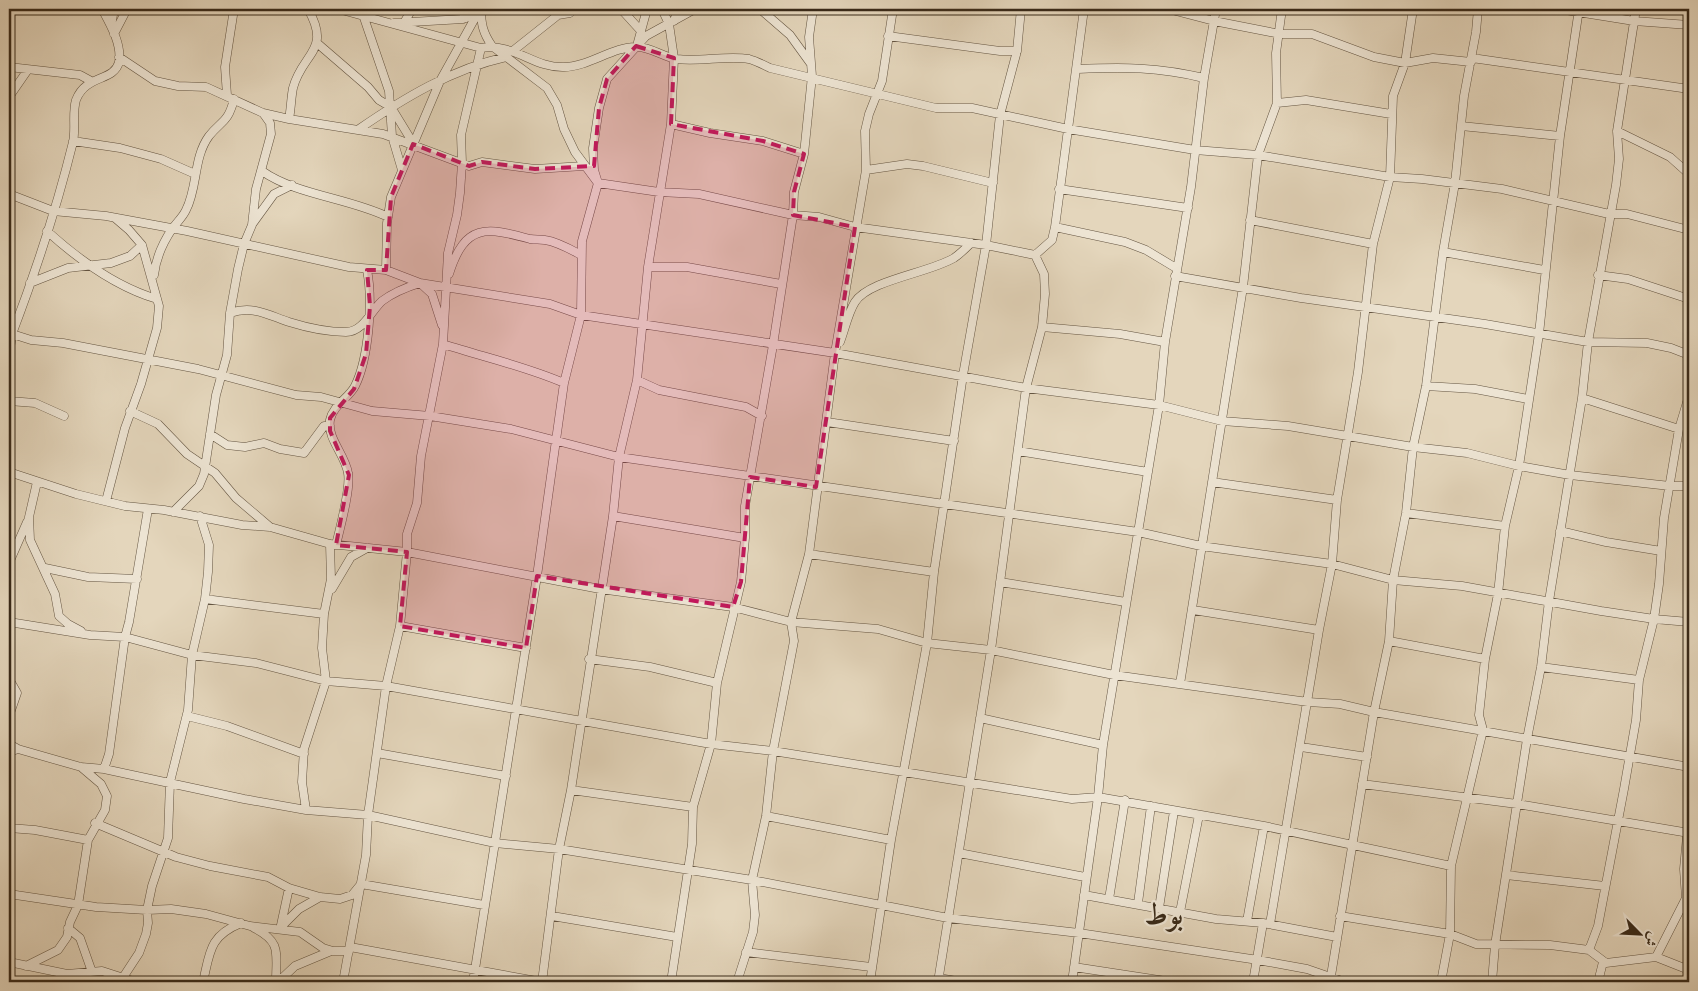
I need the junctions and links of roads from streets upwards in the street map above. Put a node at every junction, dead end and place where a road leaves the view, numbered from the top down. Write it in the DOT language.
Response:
graph roads {
  1 [pos="102,9"];
  2 [pos="114,9"];
  3 [pos="127,9"];
  4 [pos="234,9"];
  5 [pos="308,9"];
  6 [pos="338,9"];
  7 [pos="361,9"];
  8 [pos="412,9"];
  9 [pos="460,9"];
  10 [pos="480,9"];
  11 [pos="621,9"];
  12 [pos="648,9"];
  13 [pos="662,9"];
  14 [pos="678,9"];
  15 [pos="695,9"];
  16 [pos="813,9"];
  17 [pos="893,9"];
  18 [pos="1020,9"];
  19 [pos="1084,9"];
  20 [pos="1168,9"];
  21 [pos="1216,9"];
  22 [pos="1282,9"];
  23 [pos="1413,9"];
  24 [pos="1478,9"];
  25 [pos="1559,9"];
  26 [pos="1636,9"];
  27 [pos="760,10"];
  28 [pos="1579,11"];
  29 [pos="570,13"];
  30 [pos="364,17"];
  31 [pos="466,18"];
  32 [pos="405,21"];
  33 [pos="1214,21"];
  34 [pos="1634,21"];
  35 [pos="671,22"];
  36 [pos="389,24"];
  37 [pos="1689,25"];
  38 [pos="111,26"];
  39 [pos="641,31"];
  40 [pos="114,34"];
  41 [pos="1280,34"];
  42 [pos="888,36"];
  43 [pos="463,43"];
  44 [pos="317,44"];
  45 [pos="492,46"];
  46 [pos="636,46"];
  47 [pos="481,48"];
  48 [pos="514,50"];
  49 [pos="1017,51"];
  50 [pos="120,57"];
  51 [pos="506,57"];
  52 [pos="674,58"];
  53 [pos="1472,60"];
  54 [pos="1405,63"];
  55 [pos="811,64"];
  56 [pos="477,65"];
  57 [pos="10,66"];
  58 [pos="1078,69"];
  59 [pos="27,71"];
  60 [pos="1571,71"];
  61 [pos="812,76"];
  62 [pos="1204,78"];
  63 [pos="1625,78"];
  64 [pos="91,81"];
  65 [pos="440,81"];
  66 [pos="1689,89"];
  67 [pos="876,94"];
  68 [pos="9,97"];
  69 [pos="231,97"];
  70 [pos="1277,103"];
  71 [pos="391,107"];
  72 [pos="262,113"];
  73 [pos="1391,114"];
  74 [pos="1000,115"];
  75 [pos="289,120"];
  76 [pos="670,124"];
  77 [pos="1461,126"];
  78 [pos="359,129"];
  79 [pos="1068,129"];
  80 [pos="1617,131"];
  81 [pos="392,136"];
  82 [pos="1560,136"];
  83 [pos="73,141"];
  84 [pos="413,144"];
  85 [pos="1195,150"];
  86 [pos="804,154"];
  87 [pos="1258,155"];
  88 [pos="462,163"];
  89 [pos="584,166"];
  90 [pos="402,170"];
  91 [pos="866,170"];
  92 [pos="262,171"];
  93 [pos="195,174"];
  94 [pos="1689,174"];
  95 [pos="1390,177"];
  96 [pos="598,183"];
  97 [pos="993,183"];
  98 [pos="1455,183"];
  99 [pos="292,185"];
  100 [pos="1059,189"];
  101 [pos="659,192"];
  102 [pos="9,194"];
  103 [pos="1554,202"];
  104 [pos="1188,208"];
  105 [pos="53,211"];
  106 [pos="1609,214"];
  107 [pos="793,215"];
  108 [pos="113,217"];
  109 [pos="388,217"];
  110 [pos="1250,220"];
  111 [pos="252,225"];
  112 [pos="855,227"];
  113 [pos="1055,227"];
  114 [pos="172,228"];
  115 [pos="1689,230"];
  116 [pos="47,231"];
  117 [pos="971,243"];
  118 [pos="244,244"];
  119 [pos="1373,244"];
  120 [pos="142,245"];
  121 [pos="986,245"];
  122 [pos="1443,252"];
  123 [pos="581,255"];
  124 [pos="1036,255"];
  125 [pos="92,267"];
  126 [pos="648,267"];
  127 [pos="367,270"];
  128 [pos="386,270"];
  129 [pos="1544,270"];
  130 [pos="1176,272"];
  131 [pos="1598,275"];
  132 [pos="153,280"];
  133 [pos="30,283"];
  134 [pos="420,283"];
  135 [pos="781,284"];
  136 [pos="446,285"];
  137 [pos="1243,287"];
  138 [pos="158,299"];
  139 [pos="1689,299"];
  140 [pos="1366,307"];
  141 [pos="230,313"];
  142 [pos="581,315"];
  143 [pos="368,316"];
  144 [pos="1434,317"];
  145 [pos="642,323"];
  146 [pos="1042,327"];
  147 [pos="444,330"];
  148 [pos="11,333"];
  149 [pos="1539,334"];
  150 [pos="1165,342"];
  151 [pos="1588,342"];
  152 [pos="443,344"];
  153 [pos="773,345"];
  154 [pos="1689,351"];
  155 [pos="834,353"];
  156 [pos="1689,355"];
  157 [pos="9,357"];
  158 [pos="146,359"];
  159 [pos="220,375"];
  160 [pos="963,375"];
  161 [pos="637,380"];
  162 [pos="564,383"];
  163 [pos="1426,386"];
  164 [pos="1026,388"];
  165 [pos="1582,398"];
  166 [pos="1528,399"];
  167 [pos="9,401"];
  168 [pos="339,403"];
  169 [pos="1158,405"];
  170 [pos="130,411"];
  171 [pos="64,416"];
  172 [pos="430,416"];
  173 [pos="762,416"];
  174 [pos="1222,421"];
  175 [pos="827,422"];
  176 [pos="330,426"];
  177 [pos="1679,429"];
  178 [pos="210,434"];
  179 [pos="1348,435"];
  180 [pos="557,442"];
  181 [pos="954,442"];
  182 [pos="1413,447"];
  183 [pos="1018,452"];
  184 [pos="619,457"];
  185 [pos="205,466"];
  186 [pos="1519,466"];
  187 [pos="9,472"];
  188 [pos="1148,472"];
  189 [pos="1570,474"];
  190 [pos="750,478"];
  191 [pos="37,482"];
  192 [pos="1212,482"];
  193 [pos="1670,486"];
  194 [pos="1689,486"];
  195 [pos="816,487"];
  196 [pos="1338,500"];
  197 [pos="106,501"];
  198 [pos="945,506"];
  199 [pos="148,509"];
  200 [pos="173,512"];
  201 [pos="1010,513"];
  202 [pos="1406,513"];
  203 [pos="200,516"];
  204 [pos="613,516"];
  205 [pos="29,517"];
  206 [pos="1504,526"];
  207 [pos="270,527"];
  208 [pos="1560,531"];
  209 [pos="1138,532"];
  210 [pos="746,538"];
  211 [pos="333,544"];
  212 [pos="1201,546"];
  213 [pos="367,548"];
  214 [pos="1661,551"];
  215 [pos="407,552"];
  216 [pos="809,554"];
  217 [pos="10,559"];
  218 [pos="1332,564"];
  219 [pos="45,568"];
  220 [pos="934,572"];
  221 [pos="536,576"];
  222 [pos="137,580"];
  223 [pos="1393,580"];
  224 [pos="1000,582"];
  225 [pos="600,589"];
  226 [pos="1498,594"];
  227 [pos="327,598"];
  228 [pos="205,599"];
  229 [pos="1549,601"];
  230 [pos="1126,602"];
  231 [pos="733,607"];
  232 [pos="1193,610"];
  233 [pos="324,614"];
  234 [pos="1654,619"];
  235 [pos="9,622"];
  236 [pos="791,622"];
  237 [pos="1689,622"];
  238 [pos="400,626"];
  239 [pos="1318,630"];
  240 [pos="90,635"];
  241 [pos="125,637"];
  242 [pos="1389,641"];
  243 [pos="927,642"];
  244 [pos="526,648"];
  245 [pos="990,650"];
  246 [pos="192,655"];
  247 [pos="590,659"];
  248 [pos="1485,659"];
  249 [pos="1541,667"];
  250 [pos="1114,675"];
  251 [pos="9,679"];
  252 [pos="1639,680"];
  253 [pos="326,681"];
  254 [pos="717,683"];
  255 [pos="1180,684"];
  256 [pos="386,686"];
  257 [pos="1308,702"];
  258 [pos="515,710"];
  259 [pos="1374,712"];
  260 [pos="9,716"];
  261 [pos="187,716"];
  262 [pos="980,718"];
  263 [pos="582,722"];
  264 [pos="1484,730"];
  265 [pos="1527,739"];
  266 [pos="9,744"];
  267 [pos="711,744"];
  268 [pos="1103,745"];
  269 [pos="1300,747"];
  270 [pos="18,749"];
  271 [pos="773,751"];
  272 [pos="9,752"];
  273 [pos="377,752"];
  274 [pos="304,754"];
  275 [pos="1629,755"];
  276 [pos="1367,756"];
  277 [pos="82,767"];
  278 [pos="1689,767"];
  279 [pos="104,769"];
  280 [pos="903,773"];
  281 [pos="506,776"];
  282 [pos="170,782"];
  283 [pos="969,784"];
  284 [pos="1362,784"];
  285 [pos="572,790"];
  286 [pos="1098,796"];
  287 [pos="1468,799"];
  288 [pos="1125,800"];
  289 [pos="1517,804"];
  290 [pos="1151,806"];
  291 [pos="693,807"];
  292 [pos="306,810"];
  293 [pos="1174,811"];
  294 [pos="1689,814"];
  295 [pos="368,815"];
  296 [pos="1199,815"];
  297 [pos="766,816"];
  298 [pos="1618,822"];
  299 [pos="95,823"];
  300 [pos="1264,826"];
  301 [pos="9,828"];
  302 [pos="1286,831"];
  303 [pos="1688,833"];
  304 [pos="88,840"];
  305 [pos="891,840"];
  306 [pos="495,843"];
  307 [pos="1351,846"];
  308 [pos="559,849"];
  309 [pos="163,852"];
  310 [pos="959,853"];
  311 [pos="1451,866"];
  312 [pos="688,871"];
  313 [pos="1506,875"];
  314 [pos="1085,877"];
  315 [pos="752,880"];
  316 [pos="361,884"];
  317 [pos="1606,886"];
  318 [pos="289,888"];
  319 [pos="9,894"];
  320 [pos="1084,895"];
  321 [pos="320,897"];
  322 [pos="1109,899"];
  323 [pos="1688,899"];
  324 [pos="1138,903"];
  325 [pos="78,905"];
  326 [pos="484,905"];
  327 [pos="882,907"];
  328 [pos="1159,908"];
  329 [pos="147,910"];
  330 [pos="1180,912"];
  331 [pos="552,916"];
  332 [pos="1340,916"];
  333 [pos="948,918"];
  334 [pos="1247,921"];
  335 [pos="241,923"];
  336 [pos="1266,924"];
  337 [pos="250,926"];
  338 [pos="68,928"];
  339 [pos="280,928"];
  340 [pos="1079,932"];
  341 [pos="1450,934"];
  342 [pos="677,937"];
  343 [pos="1337,937"];
  344 [pos="1494,945"];
  345 [pos="349,949"];
  346 [pos="1589,950"];
  347 [pos="331,951"];
  348 [pos="746,952"];
  349 [pos="1656,957"];
  350 [pos="1258,960"];
  351 [pos="9,962"];
  352 [pos="1603,962"];
  353 [pos="26,966"];
  354 [pos="871,967"];
  355 [pos="1074,967"];
  356 [pos="1689,970"];
  357 [pos="475,971"];
  358 [pos="92,972"];
  359 [pos="67,974"];
  360 [pos="122,980"];
  361 [pos="939,980"];
  362 [pos="1330,980"];
  363 [pos="71,982"];
  364 [pos="136,982"];
  365 [pos="203,982"];
  366 [pos="277,982"];
  367 [pos="343,982"];
  368 [pos="473,982"];
  369 [pos="542,982"];
  370 [pos="671,982"];
  371 [pos="737,982"];
  372 [pos="870,982"];
  373 [pos="962,982"];
  374 [pos="1072,982"];
  375 [pos="1172,982"];
  376 [pos="1253,982"];
  377 [pos="1354,982"];
  378 [pos="1441,982"];
  379 [pos="1492,982"];
  380 [pos="1598,982"];
  1 -- 38 [label="street"];
  2 -- 38 [label="street"];
  3 -- 40 [label="street"];
  4 -- 69 [label="street"];
  5 -- 44 [label="street"];
  6 -- 30 [label="street"];
  7 -- 30 [label="street"];
  8 -- 32 [label="street"];
  9 -- 31 [label="street"];
  10 -- 31 [label="street"];
  10 -- 43 [label="street"];
  10 -- 45 [label="street"];
  11 -- 39 [label="street"];
  12 -- 39 [label="street"];
  13 -- 35 [label="street"];
  14 -- 35 [label="street"];
  15 -- 35 [label="street"];
  16 -- 55 [label="street"];
  17 -- 42 [label="street"];
  18 -- 49 [label="street"];
  19 -- 58 [label="street"];
  20 -- 33 [label="street"];
  21 -- 33 [label="street"];
  22 -- 41 [label="street"];
  23 -- 54 [label="street"];
  24 -- 53 [label="street"];
  25 -- 28 [label="street"];
  26 -- 34 [label="street"];
  27 -- 55 [label="street"];
  28 -- 34 [label="street"];
  28 -- 60 [label="street"];
  29 -- 48 [label="street"];
  30 -- 36 [label="street"];
  30 -- 71 [label="street"];
  31 -- 32 [label="street"];
  32 -- 36 [label="street"];
  33 -- 41 [label="street"];
  33 -- 62 [label="street"];
  34 -- 37 [label="street"];
  34 -- 63 [label="street"];
  35 -- 46 [label="street"];
  35 -- 52 [label="street"];
  36 -- 43 [label="street"];
  38 -- 40 [label="street"];
  39 -- 46 [label="street"];
  40 -- 50 [label="street"];
  41 -- 54 [label="street"];
  41 -- 70 [label="street"];
  42 -- 49 [label="street"];
  42 -- 67 [label="street"];
  43 -- 47 [label="street"];
  43 -- 65 [label="street"];
  44 -- 71 [label="street"];
  44 -- 75 [label="street"];
  45 -- 47 [label="street"];
  45 -- 48 [label="street"];
  45 -- 51 [label="street"];
  46 -- 48 [label="street"];
  46 -- 52 [label="street"];
  46 -- 96 [label="street"];
  47 -- 56 [label="street"];
  49 -- 74 [label="street"];
  50 -- 64 [label="street"];
  50 -- 69 [label="street"];
  51 -- 56 [label="street"];
  51 -- 89 [label="street"];
  52 -- 61 [label="street"];
  52 -- 76 [label="street"];
  53 -- 54 [label="street"];
  53 -- 60 [label="street"];
  53 -- 77 [label="street"];
  54 -- 73 [label="street"];
  55 -- 61 [label="street"];
  56 -- 65 [label="street"];
  56 -- 88 [label="street"];
  57 -- 59 [label="street"];
  58 -- 62 [label="street"];
  58 -- 79 [label="street"];
  59 -- 64 [label="street"];
  59 -- 68 [label="street"];
  60 -- 63 [label="street"];
  60 -- 82 [label="street"];
  61 -- 67 [label="street"];
  61 -- 86 [label="street"];
  62 -- 85 [label="street"];
  63 -- 66 [label="street"];
  63 -- 80 [label="street"];
  64 -- 83 [label="street"];
  65 -- 71 [label="street"];
  65 -- 84 [label="street"];
  67 -- 74 [label="street"];
  67 -- 91 [label="street"];
  69 -- 72 [label="street"];
  69 -- 93 [label="street"];
  70 -- 73 [label="street"];
  70 -- 87 [label="street"];
  71 -- 78 [label="street"];
  71 -- 81 [label="street"];
  71 -- 84 [label="street"];
  72 -- 75 [label="street"];
  72 -- 92 [label="street"];
  73 -- 95 [label="street"];
  74 -- 79 [label="street"];
  74 -- 97 [label="street"];
  75 -- 78 [label="street"];
  76 -- 86 [label="street"];
  76 -- 101 [label="street"];
  77 -- 82 [label="street"];
  77 -- 98 [label="street"];
  78 -- 81 [label="street"];
  79 -- 85 [label="street"];
  79 -- 100 [label="street"];
  80 -- 94 [label="street"];
  80 -- 106 [label="street"];
  81 -- 84 [label="street"];
  81 -- 90 [label="street"];
  82 -- 103 [label="street"];
  83 -- 93 [label="street"];
  83 -- 105 [label="street"];
  84 -- 88 [label="street"];
  84 -- 90 [label="street"];
  85 -- 87 [label="street"];
  85 -- 104 [label="street"];
  86 -- 107 [label="street"];
  87 -- 95 [label="street"];
  87 -- 110 [label="street"];
  88 -- 89 [label="street"];
  88 -- 136 [label="street"];
  89 -- 96 [label="street"];
  90 -- 109 [label="street"];
  91 -- 97 [label="street"];
  91 -- 112 [label="street"];
  92 -- 99 [label="street"];
  92 -- 111 [label="street"];
  93 -- 114 [label="street"];
  95 -- 98 [label="street"];
  95 -- 119 [label="street"];
  96 -- 101 [label="street"];
  96 -- 123 [label="street"];
  97 -- 121 [label="street"];
  98 -- 103 [label="street"];
  98 -- 122 [label="street"];
  99 -- 109 [label="street"];
  99 -- 111 [label="street"];
  100 -- 104 [label="street"];
  100 -- 113 [label="street"];
  101 -- 107 [label="street"];
  101 -- 126 [label="street"];
  102 -- 105 [label="street"];
  103 -- 106 [label="street"];
  103 -- 129 [label="street"];
  104 -- 130 [label="street"];
  105 -- 108 [label="street"];
  105 -- 116 [label="street"];
  106 -- 115 [label="street"];
  106 -- 131 [label="street"];
  107 -- 112 [label="street"];
  107 -- 135 [label="street"];
  108 -- 114 [label="street"];
  108 -- 120 [label="street"];
  109 -- 128 [label="street"];
  110 -- 119 [label="street"];
  110 -- 137 [label="street"];
  111 -- 118 [label="street"];
  112 -- 117 [label="street"];
  112 -- 155 [label="street"];
  113 -- 124 [label="street"];
  113 -- 130 [label="street"];
  114 -- 118 [label="street"];
  114 -- 132 [label="street"];
  116 -- 125 [label="street"];
  116 -- 133 [label="street"];
  117 -- 121 [label="street"];
  117 -- 155 [label="street"];
  118 -- 127 [label="street"];
  118 -- 141 [label="street"];
  119 -- 140 [label="street"];
  120 -- 125 [label="street"];
  120 -- 132 [label="street"];
  121 -- 124 [label="street"];
  121 -- 160 [label="street"];
  122 -- 129 [label="street"];
  122 -- 144 [label="street"];
  123 -- 136 [label="street"];
  123 -- 142 [label="street"];
  124 -- 146 [label="street"];
  125 -- 133 [label="street"];
  125 -- 138 [label="street"];
  126 -- 135 [label="street"];
  126 -- 145 [label="street"];
  127 -- 128 [label="street"];
  127 -- 143 [label="street"];
  128 -- 134 [label="street"];
  129 -- 149 [label="street"];
  130 -- 137 [label="street"];
  130 -- 150 [label="street"];
  131 -- 139 [label="street"];
  131 -- 151 [label="street"];
  132 -- 138 [label="street"];
  133 -- 148 [label="street"];
  134 -- 136 [label="street"];
  134 -- 143 [label="street"];
  134 -- 147 [label="street"];
  135 -- 153 [label="street"];
  136 -- 142 [label="street"];
  136 -- 147 [label="street"];
  137 -- 140 [label="street"];
  137 -- 174 [label="street"];
  138 -- 158 [label="street"];
  140 -- 144 [label="street"];
  140 -- 179 [label="street"];
  141 -- 143 [label="street"];
  141 -- 159 [label="street"];
  142 -- 145 [label="street"];
  142 -- 162 [label="street"];
  143 -- 168 [label="street"];
  144 -- 149 [label="street"];
  144 -- 163 [label="street"];
  145 -- 153 [label="street"];
  145 -- 161 [label="street"];
  146 -- 150 [label="street"];
  146 -- 164 [label="street"];
  147 -- 152 [label="street"];
  148 -- 157 [label="street"];
  148 -- 158 [label="street"];
  149 -- 151 [label="street"];
  149 -- 166 [label="street"];
  150 -- 169 [label="street"];
  151 -- 156 [label="street"];
  151 -- 165 [label="street"];
  152 -- 162 [label="street"];
  152 -- 172 [label="street"];
  153 -- 155 [label="street"];
  153 -- 173 [label="street"];
  154 -- 156 [label="street"];
  155 -- 160 [label="street"];
  155 -- 175 [label="street"];
  156 -- 177 [label="street"];
  158 -- 159 [label="street"];
  158 -- 170 [label="street"];
  159 -- 168 [label="street"];
  159 -- 178 [label="street"];
  160 -- 164 [label="street"];
  160 -- 181 [label="street"];
  161 -- 173 [label="street"];
  161 -- 184 [label="street"];
  162 -- 180 [label="street"];
  163 -- 166 [label="street"];
  163 -- 182 [label="street"];
  164 -- 169 [label="street"];
  164 -- 183 [label="street"];
  165 -- 177 [label="street"];
  165 -- 189 [label="street"];
  166 -- 186 [label="street"];
  167 -- 171 [label="street"];
  168 -- 172 [label="street"];
  168 -- 176 [label="street"];
  169 -- 174 [label="street"];
  169 -- 188 [label="street"];
  170 -- 185 [label="street"];
  170 -- 197 [label="street"];
  172 -- 180 [label="street"];
  172 -- 215 [label="street"];
  173 -- 190 [label="street"];
  174 -- 179 [label="street"];
  174 -- 192 [label="street"];
  175 -- 181 [label="street"];
  175 -- 195 [label="street"];
  176 -- 178 [label="street"];
  176 -- 211 [label="street"];
  177 -- 193 [label="street"];
  178 -- 185 [label="street"];
  179 -- 182 [label="street"];
  179 -- 196 [label="street"];
  180 -- 184 [label="street"];
  180 -- 221 [label="street"];
  181 -- 198 [label="street"];
  182 -- 186 [label="street"];
  182 -- 202 [label="street"];
  183 -- 188 [label="street"];
  183 -- 201 [label="street"];
  184 -- 190 [label="street"];
  184 -- 204 [label="street"];
  185 -- 200 [label="street"];
  185 -- 207 [label="street"];
  186 -- 189 [label="street"];
  186 -- 206 [label="street"];
  187 -- 191 [label="street"];
  188 -- 209 [label="street"];
  189 -- 193 [label="street"];
  189 -- 208 [label="street"];
  190 -- 195 [label="street"];
  190 -- 210 [label="street"];
  191 -- 197 [label="street"];
  191 -- 205 [label="street"];
  192 -- 196 [label="street"];
  192 -- 212 [label="street"];
  193 -- 194 [label="street"];
  193 -- 214 [label="street"];
  195 -- 198 [label="street"];
  195 -- 216 [label="street"];
  196 -- 218 [label="street"];
  197 -- 199 [label="street"];
  198 -- 201 [label="street"];
  198 -- 220 [label="street"];
  199 -- 200 [label="street"];
  199 -- 222 [label="street"];
  200 -- 203 [label="street"];
  201 -- 209 [label="street"];
  201 -- 224 [label="street"];
  202 -- 206 [label="street"];
  202 -- 223 [label="street"];
  203 -- 207 [label="street"];
  203 -- 228 [label="street"];
  204 -- 210 [label="street"];
  204 -- 225 [label="street"];
  205 -- 217 [label="street"];
  205 -- 219 [label="street"];
  206 -- 226 [label="street"];
  207 -- 211 [label="street"];
  208 -- 214 [label="street"];
  208 -- 229 [label="street"];
  209 -- 212 [label="street"];
  209 -- 230 [label="street"];
  210 -- 231 [label="street"];
  211 -- 213 [label="street"];
  211 -- 227 [label="street"];
  212 -- 218 [label="street"];
  212 -- 232 [label="street"];
  213 -- 215 [label="street"];
  213 -- 227 [label="street"];
  214 -- 234 [label="street"];
  215 -- 221 [label="street"];
  215 -- 238 [label="street"];
  216 -- 220 [label="street"];
  216 -- 236 [label="street"];
  218 -- 223 [label="street"];
  218 -- 239 [label="street"];
  219 -- 222 [label="street"];
  219 -- 240 [label="street"];
  220 -- 243 [label="street"];
  221 -- 225 [label="street"];
  221 -- 244 [label="street"];
  222 -- 241 [label="street"];
  223 -- 226 [label="street"];
  223 -- 242 [label="street"];
  224 -- 230 [label="street"];
  224 -- 245 [label="street"];
  225 -- 231 [label="street"];
  225 -- 247 [label="street"];
  226 -- 229 [label="street"];
  226 -- 248 [label="street"];
  227 -- 233 [label="street"];
  228 -- 233 [label="street"];
  228 -- 246 [label="street"];
  229 -- 234 [label="street"];
  229 -- 249 [label="street"];
  230 -- 250 [label="street"];
  231 -- 236 [label="street"];
  231 -- 254 [label="street"];
  232 -- 239 [label="street"];
  232 -- 255 [label="street"];
  233 -- 253 [label="street"];
  234 -- 237 [label="street"];
  234 -- 252 [label="street"];
  235 -- 240 [label="street"];
  236 -- 243 [label="street"];
  236 -- 271 [label="street"];
  238 -- 244 [label="street"];
  238 -- 256 [label="street"];
  239 -- 257 [label="street"];
  240 -- 241 [label="street"];
  241 -- 246 [label="street"];
  241 -- 279 [label="street"];
  242 -- 248 [label="street"];
  242 -- 259 [label="street"];
  243 -- 245 [label="street"];
  243 -- 280 [label="street"];
  244 -- 258 [label="street"];
  245 -- 250 [label="street"];
  245 -- 262 [label="street"];
  246 -- 253 [label="street"];
  246 -- 261 [label="street"];
  247 -- 254 [label="street"];
  247 -- 263 [label="street"];
  248 -- 264 [label="street"];
  249 -- 252 [label="street"];
  249 -- 265 [label="street"];
  250 -- 255 [label="street"];
  250 -- 268 [label="street"];
  251 -- 260 [label="street"];
  252 -- 275 [label="street"];
  253 -- 256 [label="street"];
  253 -- 274 [label="street"];
  254 -- 267 [label="street"];
  255 -- 257 [label="street"];
  256 -- 258 [label="street"];
  256 -- 273 [label="street"];
  257 -- 259 [label="street"];
  257 -- 269 [label="street"];
  258 -- 263 [label="street"];
  258 -- 281 [label="street"];
  259 -- 264 [label="street"];
  259 -- 276 [label="street"];
  261 -- 274 [label="street"];
  261 -- 282 [label="street"];
  262 -- 268 [label="street"];
  262 -- 283 [label="street"];
  263 -- 267 [label="street"];
  263 -- 285 [label="street"];
  264 -- 265 [label="street"];
  264 -- 287 [label="street"];
  265 -- 275 [label="street"];
  265 -- 289 [label="street"];
  266 -- 270 [label="street"];
  267 -- 271 [label="street"];
  267 -- 291 [label="street"];
  268 -- 286 [label="street"];
  269 -- 276 [label="street"];
  269 -- 302 [label="street"];
  270 -- 272 [label="street"];
  270 -- 277 [label="street"];
  271 -- 280 [label="street"];
  271 -- 297 [label="street"];
  273 -- 281 [label="street"];
  273 -- 295 [label="street"];
  274 -- 292 [label="street"];
  275 -- 278 [label="street"];
  275 -- 298 [label="street"];
  276 -- 284 [label="street"];
  277 -- 279 [label="street"];
  277 -- 299 [label="street"];
  279 -- 282 [label="street"];
  280 -- 283 [label="street"];
  280 -- 305 [label="street"];
  281 -- 306 [label="street"];
  282 -- 292 [label="street"];
  282 -- 309 [label="street"];
  283 -- 286 [label="street"];
  283 -- 310 [label="street"];
  284 -- 287 [label="street"];
  284 -- 307 [label="street"];
  285 -- 291 [label="street"];
  285 -- 308 [label="street"];
  286 -- 288 [label="street"];
  286 -- 314 [label="street"];
  287 -- 289 [label="street"];
  287 -- 311 [label="street"];
  288 -- 290 [label="street"];
  288 -- 322 [label="street"];
  289 -- 298 [label="street"];
  289 -- 313 [label="street"];
  290 -- 293 [label="street"];
  290 -- 324 [label="street"];
  291 -- 312 [label="street"];
  292 -- 295 [label="street"];
  293 -- 296 [label="street"];
  293 -- 328 [label="street"];
  294 -- 303 [label="street"];
  295 -- 306 [label="street"];
  295 -- 316 [label="street"];
  296 -- 300 [label="street"];
  296 -- 330 [label="street"];
  297 -- 305 [label="street"];
  297 -- 315 [label="street"];
  298 -- 303 [label="street"];
  298 -- 317 [label="street"];
  299 -- 304 [label="street"];
  299 -- 309 [label="street"];
  300 -- 302 [label="street"];
  300 -- 334 [label="street"];
  301 -- 304 [label="street"];
  302 -- 307 [label="street"];
  302 -- 336 [label="street"];
  303 -- 323 [label="street"];
  304 -- 325 [label="street"];
  305 -- 327 [label="street"];
  306 -- 308 [label="street"];
  306 -- 326 [label="street"];
  307 -- 311 [label="street"];
  307 -- 332 [label="street"];
  308 -- 312 [label="street"];
  308 -- 331 [label="street"];
  309 -- 318 [label="street"];
  309 -- 329 [label="street"];
  310 -- 314 [label="street"];
  310 -- 333 [label="street"];
  311 -- 341 [label="street"];
  312 -- 315 [label="street"];
  312 -- 342 [label="street"];
  313 -- 317 [label="street"];
  313 -- 344 [label="street"];
  314 -- 320 [label="street"];
  315 -- 327 [label="street"];
  315 -- 348 [label="street"];
  316 -- 321 [label="street"];
  316 -- 326 [label="street"];
  316 -- 345 [label="street"];
  317 -- 346 [label="street"];
  318 -- 321 [label="street"];
  318 -- 339 [label="street"];
  319 -- 325 [label="street"];
  320 -- 322 [label="street"];
  320 -- 340 [label="street"];
  321 -- 339 [label="street"];
  322 -- 324 [label="street"];
  323 -- 349 [label="street"];
  324 -- 328 [label="street"];
  325 -- 329 [label="street"];
  325 -- 338 [label="street"];
  326 -- 357 [label="street"];
  327 -- 333 [label="street"];
  327 -- 354 [label="street"];
  328 -- 330 [label="street"];
  329 -- 335 [label="street"];
  329 -- 360 [label="street"];
  330 -- 334 [label="street"];
  331 -- 342 [label="street"];
  331 -- 369 [label="street"];
  332 -- 341 [label="street"];
  332 -- 343 [label="street"];
  333 -- 340 [label="street"];
  333 -- 361 [label="street"];
  334 -- 336 [label="street"];
  335 -- 337 [label="street"];
  335 -- 365 [label="street"];
  336 -- 343 [label="street"];
  336 -- 350 [label="street"];
  337 -- 339 [label="street"];
  337 -- 366 [label="street"];
  338 -- 353 [label="street"];
  338 -- 358 [label="street"];
  339 -- 347 [label="street"];
  340 -- 350 [label="street"];
  340 -- 355 [label="street"];
  341 -- 344 [label="street"];
  341 -- 378 [label="street"];
  342 -- 370 [label="street"];
  343 -- 362 [label="street"];
  344 -- 346 [label="street"];
  344 -- 379 [label="street"];
  345 -- 347 [label="street"];
  345 -- 357 [label="street"];
  345 -- 367 [label="street"];
  346 -- 352 [label="street"];
  347 -- 366 [label="street"];
  348 -- 354 [label="street"];
  348 -- 371 [label="street"];
  349 -- 352 [label="street"];
  349 -- 356 [label="street"];
  350 -- 362 [label="street"];
  350 -- 376 [label="street"];
  351 -- 353 [label="street"];
  352 -- 380 [label="street"];
  353 -- 359 [label="street"];
  354 -- 372 [label="street"];
  355 -- 374 [label="street"];
  355 -- 375 [label="street"];
  357 -- 368 [label="street"];
  357 -- 369 [label="street"];
  358 -- 359 [label="street"];
  358 -- 360 [label="street"];
  359 -- 363 [label="street"];
  360 -- 364 [label="street"];
  361 -- 373 [label="street"];
  362 -- 377 [label="street"];
}
